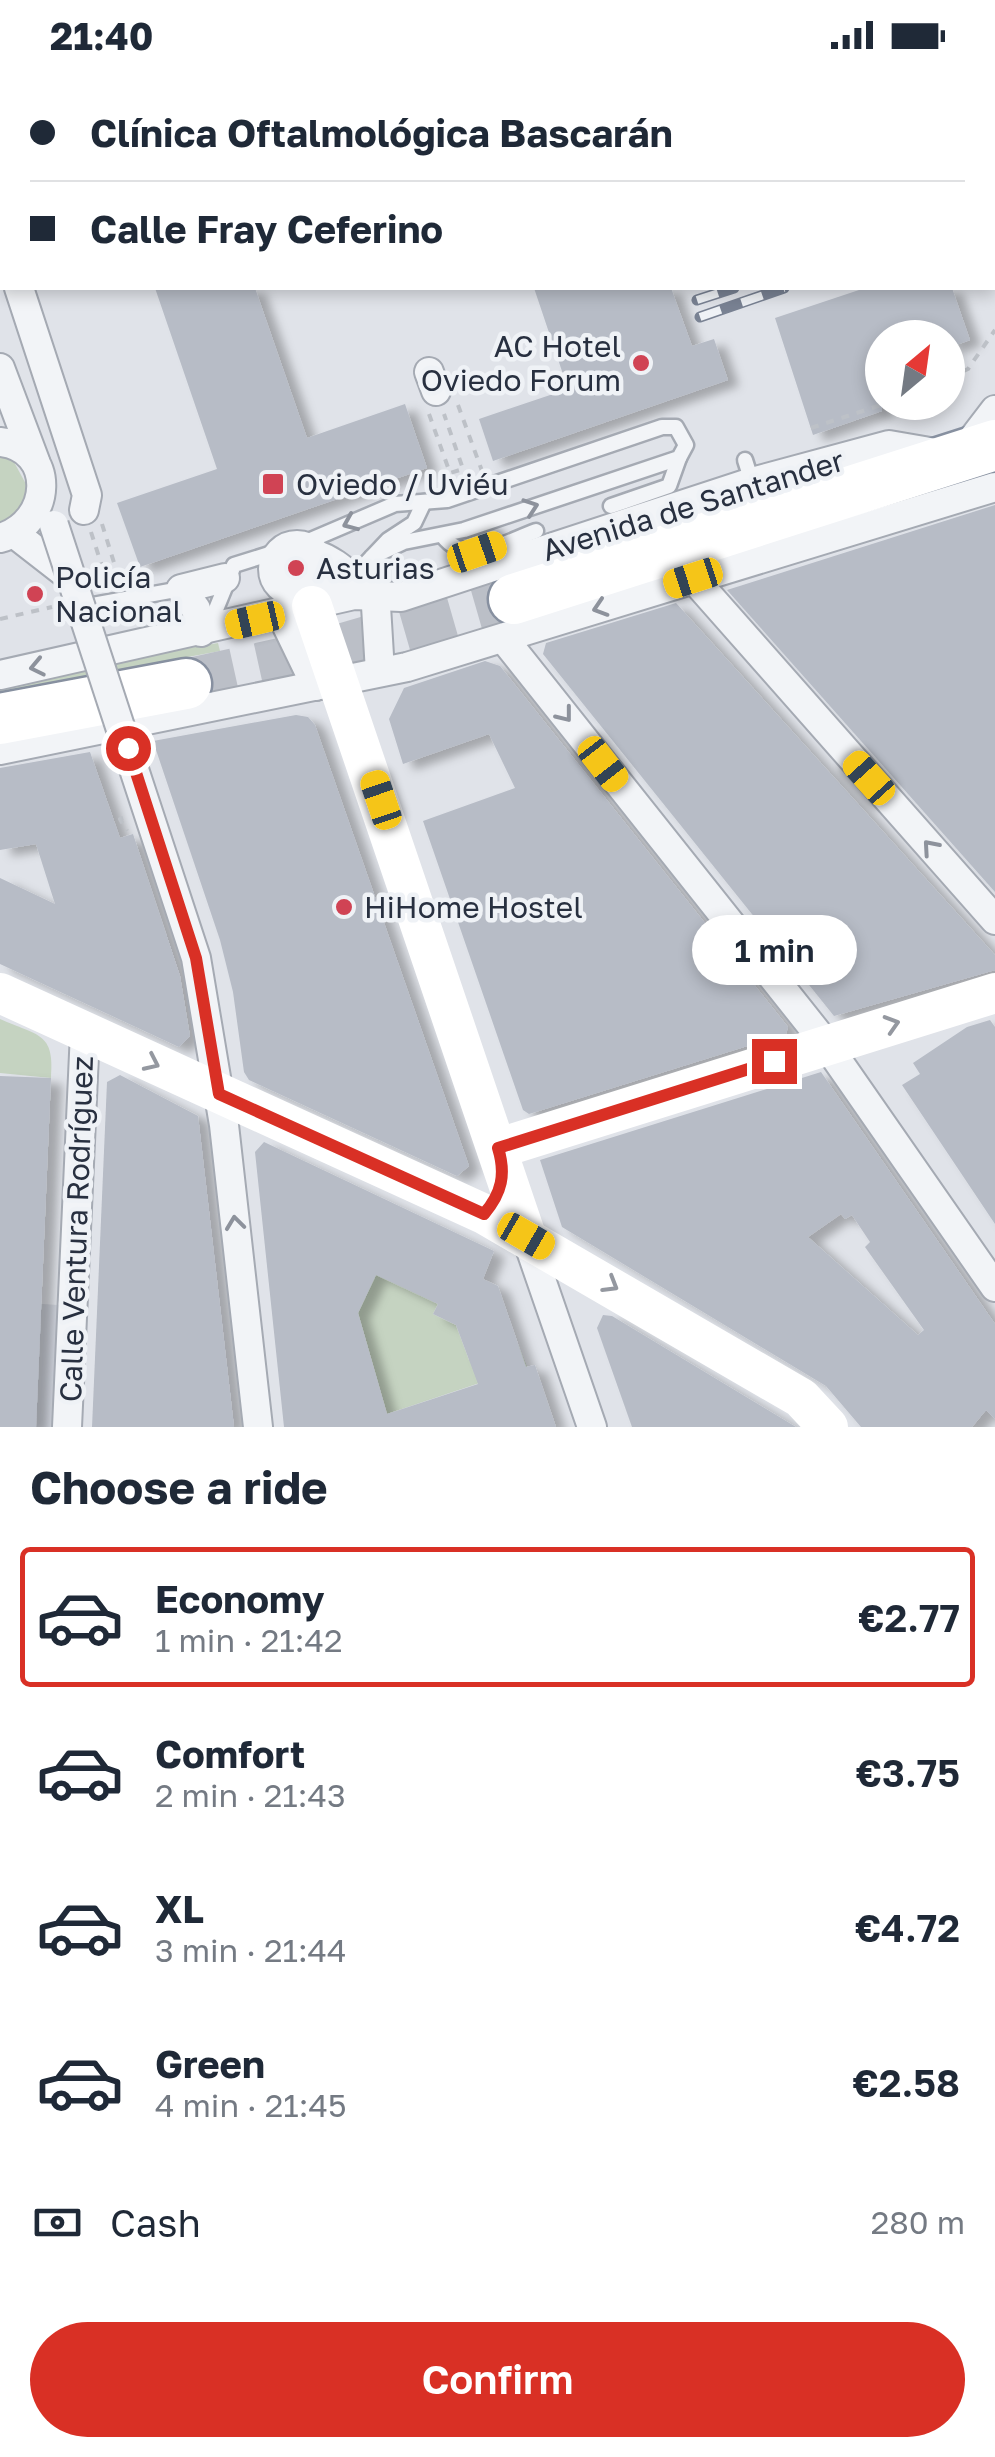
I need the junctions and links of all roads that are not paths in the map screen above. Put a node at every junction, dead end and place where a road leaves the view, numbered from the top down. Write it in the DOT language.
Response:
graph roads {
  1 [pos="21,290"];
  2 [pos="1,382"];
  3 [pos="995,410"];
  4 [pos="0,442"];
  5 [pos="679,458"];
  6 [pos="986,462"];
  7 [pos="39,476"];
  8 [pos="424,502"];
  9 [pos="89,504"];
  10 [pos="611,506"];
  11 [pos="536,532"];
  12 [pos="442,535"];
  13 [pos="14,538"];
  14 [pos="300,550"];
  15 [pos="372,557"];
  16 [pos="69,576"];
  17 [pos="225,578"];
  18 [pos="693,578"];
  19 [pos="350,579"];
  20 [pos="180,589"];
  21 [pos="376,600"];
  22 [pos="304,603"];
  23 [pos="87,606"];
  24 [pos="509,619"];
  25 [pos="201,632"];
  26 [pos="380,672"];
  27 [pos="0,675"];
  28 [pos="328,683"];
  29 [pos="186,684"];
  30 [pos="0,718"];
  31 [pos="0,750"];
  32 [pos="995,920"];
  33 [pos="995,992"];
  34 [pos="0,994"];
  35 [pos="84,1032"];
  36 [pos="826,1044"];
  37 [pos="219,1094"];
  38 [pos="502,1158"];
  39 [pos="484,1214"];
  40 [pos="526,1236"];
  41 [pos="986,1255"];
  42 [pos="995,1287"];
  43 [pos="67,1427"];
  44 [pos="258,1427"];
  45 [pos="592,1427"];
  46 [pos="828,1427"];
  1 -- 9 [label="street"];
  2 -- 7 [label="street"];
  3 -- 6 [label="street"];
  4 -- 7 [label="street"];
  5 -- 8 [label="lane"];
  5 -- 10 [label="lane"];
  12 -- 5 [label="lane, one-way"];
  6 -- 18 [label="street"];
  6 -- 21 [label="street, Avenida de Santander"];
  6 -- 24 [label="highway, Avenida de Santander"];
  7 -- 13 [label="street"];
  7 -- 16 [label="street, bridge"];
  8 -- 14 [label="lane, one-way"];
  8 -- 15 [label="lane"];
  11 -- 12 [label="lane"];
  12 -- 15 [label="lane"];
  13 -- 16 [label="street"];
  14 -- 17 [label="lane"];
  14 -- 19 [label="street"];
  14 -- 22 [label="street"];
  14 -- 22 [label="street"];
  15 -- 19 [label="lane"];
  16 -- 37 [label="street, bridge"];
  17 -- 20 [label="street"];
  17 -- 25 [label="lane"];
  18 -- 24 [label="street, one-way"];
  32 -- 18 [label="street, one-way"];
  19 -- 21 [label="street"];
  19 -- 22 [label="lane"];
  20 -- 23 [label="lane"];
  20 -- 25 [label="street"];
  21 -- 22 [label="street, Avenida de Santander"];
  21 -- 26 [label="street"];
  22 -- 25 [label="street, Avenida de Santander"];
  22 -- 28 [label="street"];
  24 -- 26 [label="street"];
  24 -- 36 [label="street, one-way"];
  25 -- 27 [label="street, Avenida de Santander, one-way"];
  26 -- 28 [label="street"];
  28 -- 31 [label="street"];
  28 -- 38 [label="street"];
  29 -- 30 [label="highway"];
  36 -- 33 [label="street, one-way"];
  34 -- 35 [label="street"];
  35 -- 37 [label="street, one-way"];
  35 -- 43 [label="street, Calle Ventura Rodríguez"];
  36 -- 38 [label="street"];
  36 -- 41 [label="street"];
  37 -- 39 [label="street"];
  44 -- 37 [label="street, one-way"];
  38 -- 39 [label="street"];
  38 -- 40 [label="street"];
  39 -- 40 [label="street"];
  40 -- 45 [label="street"];
  40 -- 46 [label="street, one-way"];
  41 -- 42 [label="street"];
}
